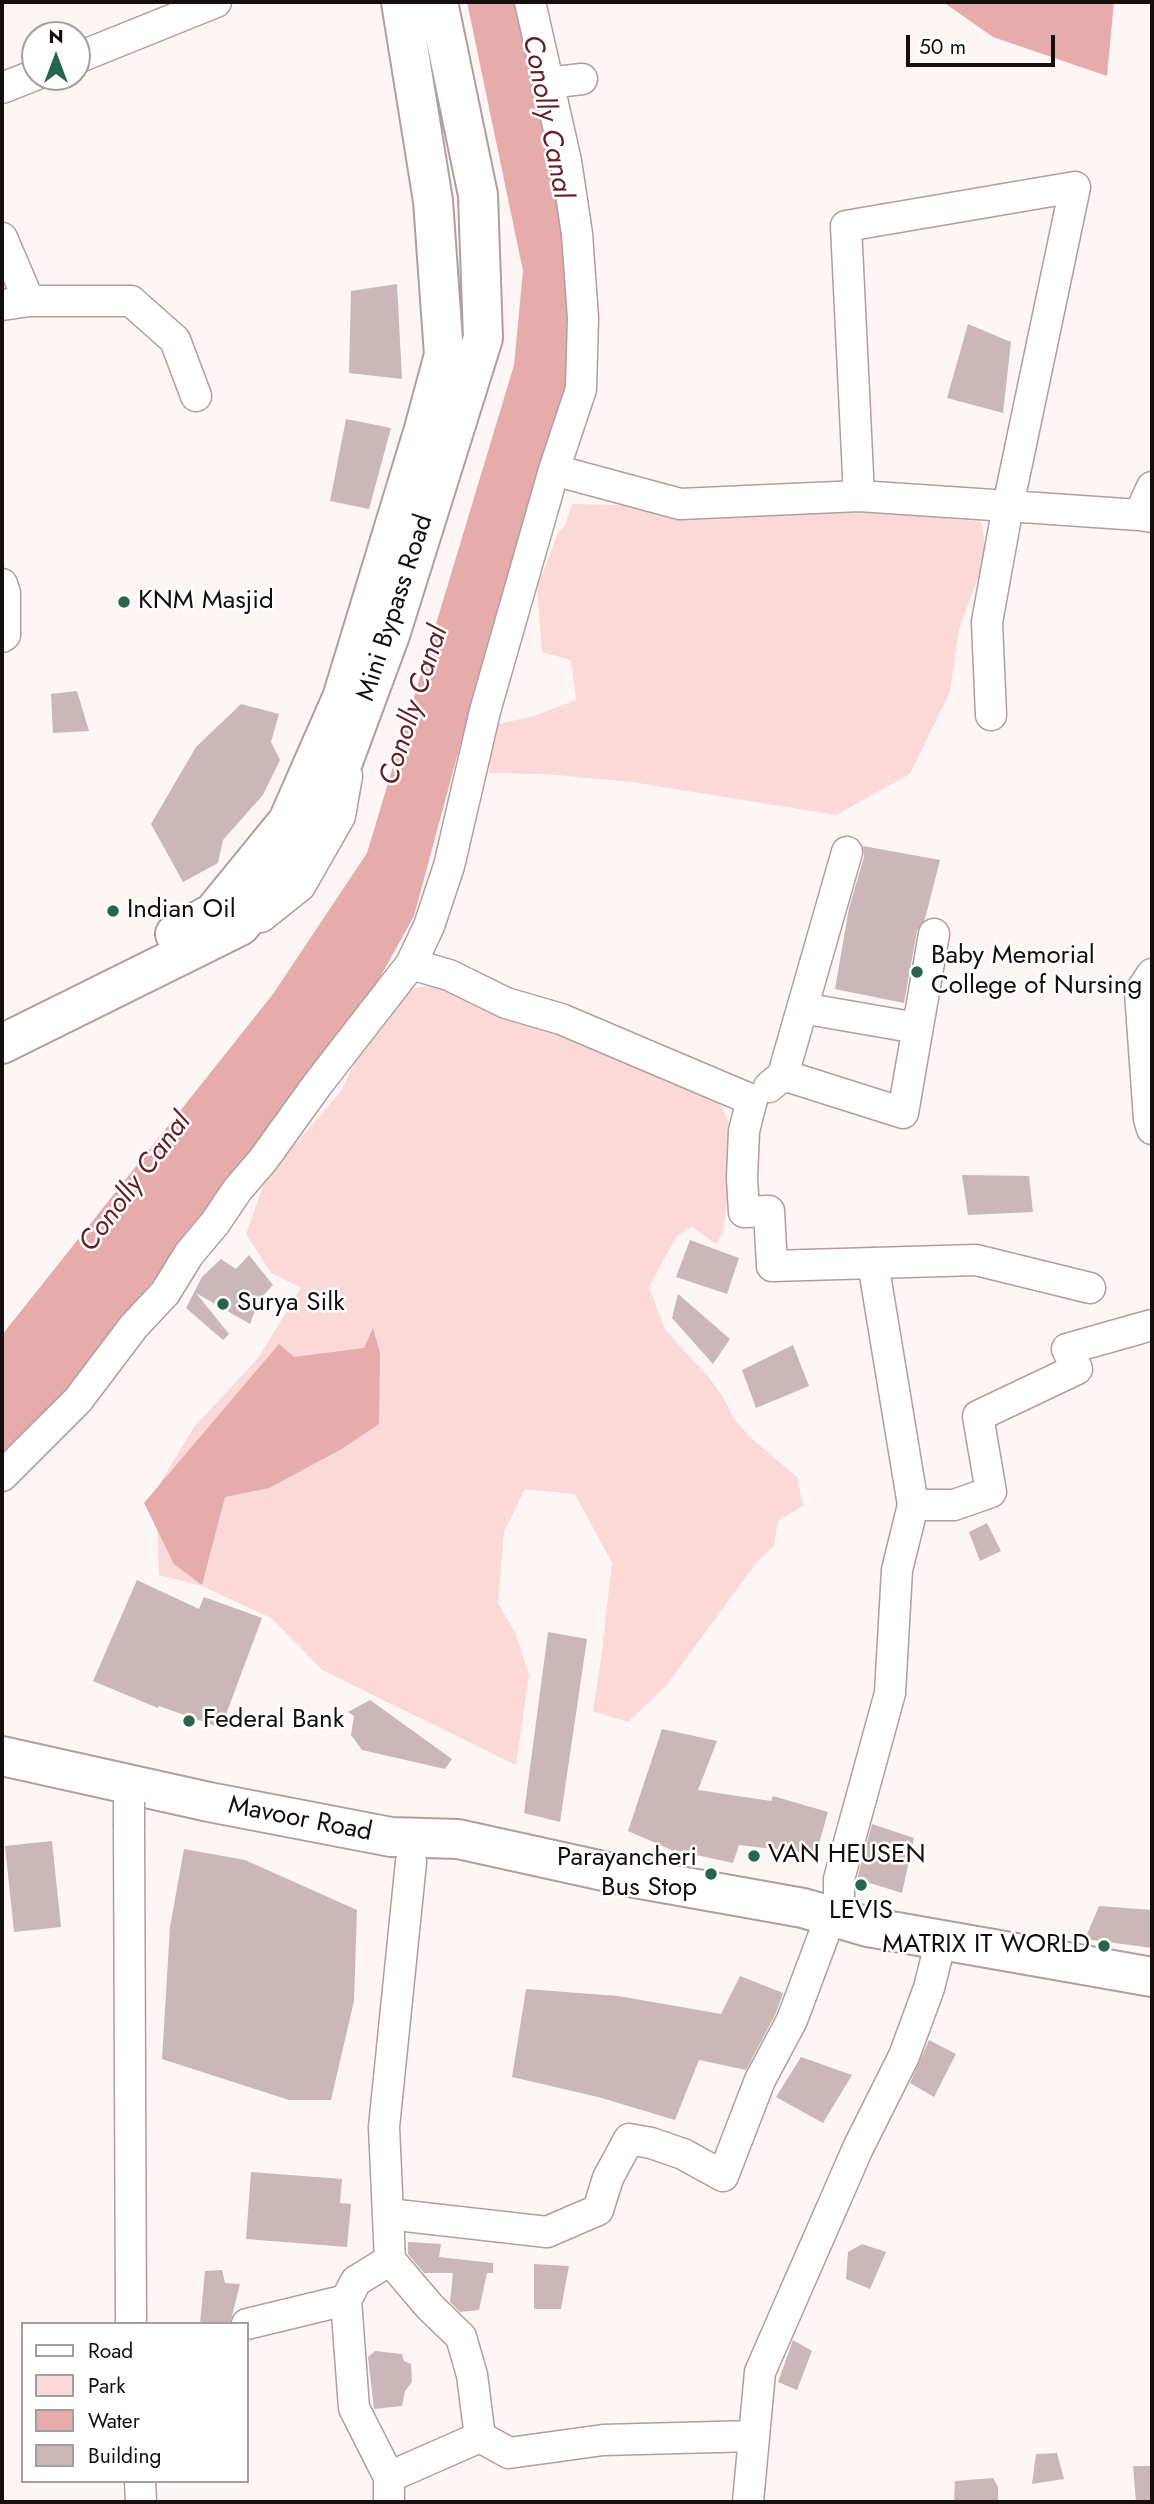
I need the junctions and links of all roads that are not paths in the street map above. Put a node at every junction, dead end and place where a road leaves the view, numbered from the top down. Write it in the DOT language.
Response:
graph roads {
  1 [pos="216,2"];
  2 [pos="401,2"];
  3 [pos="438,2"];
  4 [pos="530,2"];
  5 [pos="91,52"];
  6 [pos="582,79"];
  7 [pos="21,81"];
  8 [pos="548,83"];
  9 [pos="2,88"];
  10 [pos="2,238"];
  11 [pos="15,303"];
  12 [pos="196,396"];
  13 [pos="554,470"];
  14 [pos="1152,487"];
  15 [pos="859,496"];
  16 [pos="1008,506"];
  17 [pos="1145,516"];
  18 [pos="2,584"];
  19 [pos="2,637"];
  20 [pos="991,715"];
  21 [pos="847,852"];
  22 [pos="934,934"];
  23 [pos="144,962"];
  24 [pos="411,964"];
  25 [pos="1152,974"];
  26 [pos="802,1008"];
  27 [pos="2,1023"];
  28 [pos="917,1028"];
  29 [pos="2,1044"];
  30 [pos="783,1075"];
  31 [pos="752,1100"];
  32 [pos="1152,1129"];
  33 [pos="873,1263"];
  34 [pos="1090,1289"];
  35 [pos="1152,1325"];
  36 [pos="2,1476"];
  37 [pos="912,1505"];
  38 [pos="2,1733"];
  39 [pos="2,1756"];
  40 [pos="2,1783"];
  41 [pos="130,1807"];
  42 [pos="401,1849"];
  43 [pos="455,1850"];
  44 [pos="831,1928"];
  45 [pos="939,1951"];
  46 [pos="1152,1976"];
  47 [pos="1152,1998"];
  48 [pos="388,2214"];
  49 [pos="390,2260"];
  50 [pos="346,2300"];
  51 [pos="131,2322"];
  52 [pos="248,2324"];
  53 [pos="754,2436"];
  54 [pos="480,2437"];
  55 [pos="140,2483"];
  56 [pos="389,2490"];
  57 [pos="141,2502"];
  58 [pos="748,2502"];
  1 -- 5 [label="street"];
  2 -- 23 [label="main road, Mini Bypass Road"];
  3 -- 23 [label="main road, Mini Bypass Road"];
  4 -- 8 [label="street"];
  6 -- 8 [label="street"];
  7 -- 9 [label="street"];
  8 -- 13 [label="street"];
  10 -- 11 [label="street"];
  11 -- 12 [label="street"];
  13 -- 15 [label="street"];
  13 -- 24 [label="street"];
  14 -- 17 [label="street"];
  15 -- 16 [label="street"];
  15 -- 16 [label="street"];
  16 -- 17 [label="street"];
  16 -- 20 [label="street"];
  18 -- 19 [label="street"];
  21 -- 26 [label="street"];
  22 -- 28 [label="street"];
  23 -- 27 [label="main road, Mini Bypass Road"];
  23 -- 29 [label="main road, Mini Bypass Road"];
  24 -- 31 [label="street"];
  24 -- 36 [label="street"];
  25 -- 32 [label="street"];
  26 -- 28 [label="street"];
  26 -- 30 [label="street"];
  28 -- 30 [label="street"];
  30 -- 31 [label="street"];
  31 -- 33 [label="street"];
  33 -- 34 [label="street"];
  33 -- 37 [label="street"];
  35 -- 37 [label="street"];
  37 -- 44 [label="street"];
  38 -- 43 [label="main road"];
  39 -- 42 [label="main road, Mavoor Road"];
  40 -- 42 [label="main road"];
  41 -- 51 [label="street"];
  42 -- 43 [label="main road"];
  42 -- 48 [label="street"];
  43 -- 44 [label="main road"];
  44 -- 45 [label="main road"];
  44 -- 48 [label="street"];
  45 -- 46 [label="main road"];
  45 -- 47 [label="main road"];
  45 -- 53 [label="street"];
  48 -- 49 [label="street"];
  49 -- 50 [label="street"];
  49 -- 54 [label="street"];
  50 -- 52 [label="street"];
  50 -- 56 [label="street"];
  53 -- 54 [label="street"];
  53 -- 58 [label="street"];
  54 -- 56 [label="street"];
  55 -- 57 [label="street"];
}
